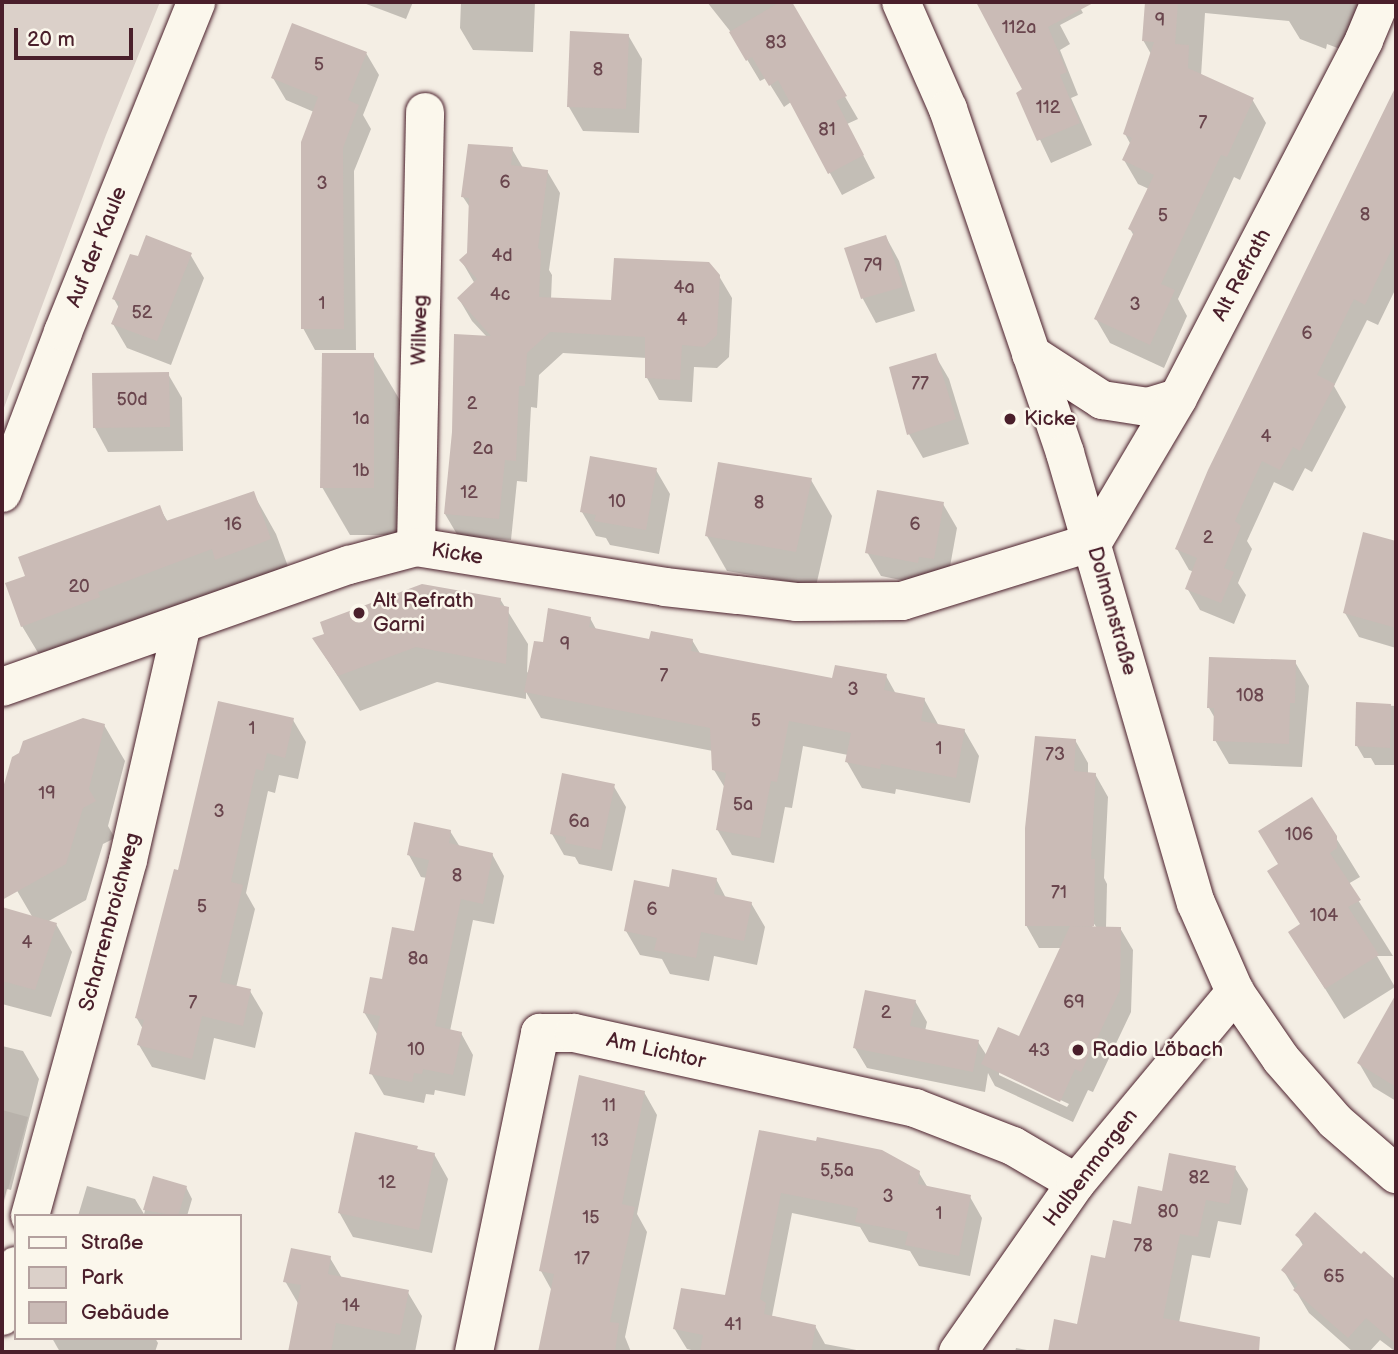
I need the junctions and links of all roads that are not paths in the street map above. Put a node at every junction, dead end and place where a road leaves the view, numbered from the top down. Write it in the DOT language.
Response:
graph roads {
  1 [pos="196,2"];
  2 [pos="901,2"];
  3 [pos="1380,2"];
  4 [pos="425,112"];
  5 [pos="1031,354"];
  6 [pos="1178,398"];
  7 [pos="2,493"];
  8 [pos="1093,542"];
  9 [pos="416,547"];
  10 [pos="183,625"];
  11 [pos="2,687"];
  12 [pos="1235,992"];
  13 [pos="1396,1174"];
  14 [pos="1076,1183"];
  15 [pos="31,1214"];
  16 [pos="14,1273"];
  17 [pos="2,1316"];
  18 [pos="474,1352"];
  19 [pos="958,1352"];
  1 -- 7 [label="street, Auf der Kaule"];
  2 -- 5 [label="street, Dolmanstraße"];
  3 -- 6 [label="street, Alt Refrath"];
  4 -- 9 [label="street, Willweg"];
  5 -- 6 [label="street"];
  5 -- 8 [label="street, Dolmanstraße"];
  6 -- 8 [label="street, Alt Refrath"];
  8 -- 9 [label="street, Kicke"];
  8 -- 12 [label="street, Dolmanstraße"];
  9 -- 10 [label="street, Kicke"];
  10 -- 11 [label="street, Kicke"];
  10 -- 15 [label="street, Scharrenbroichweg"];
  12 -- 13 [label="street, Dolmanstraße"];
  12 -- 14 [label="street, Halbenmorgen"];
  14 -- 18 [label="street, Am Lichtor"];
  14 -- 19 [label="street, Halbenmorgen"];
  16 -- 17 [label="street"];
}
